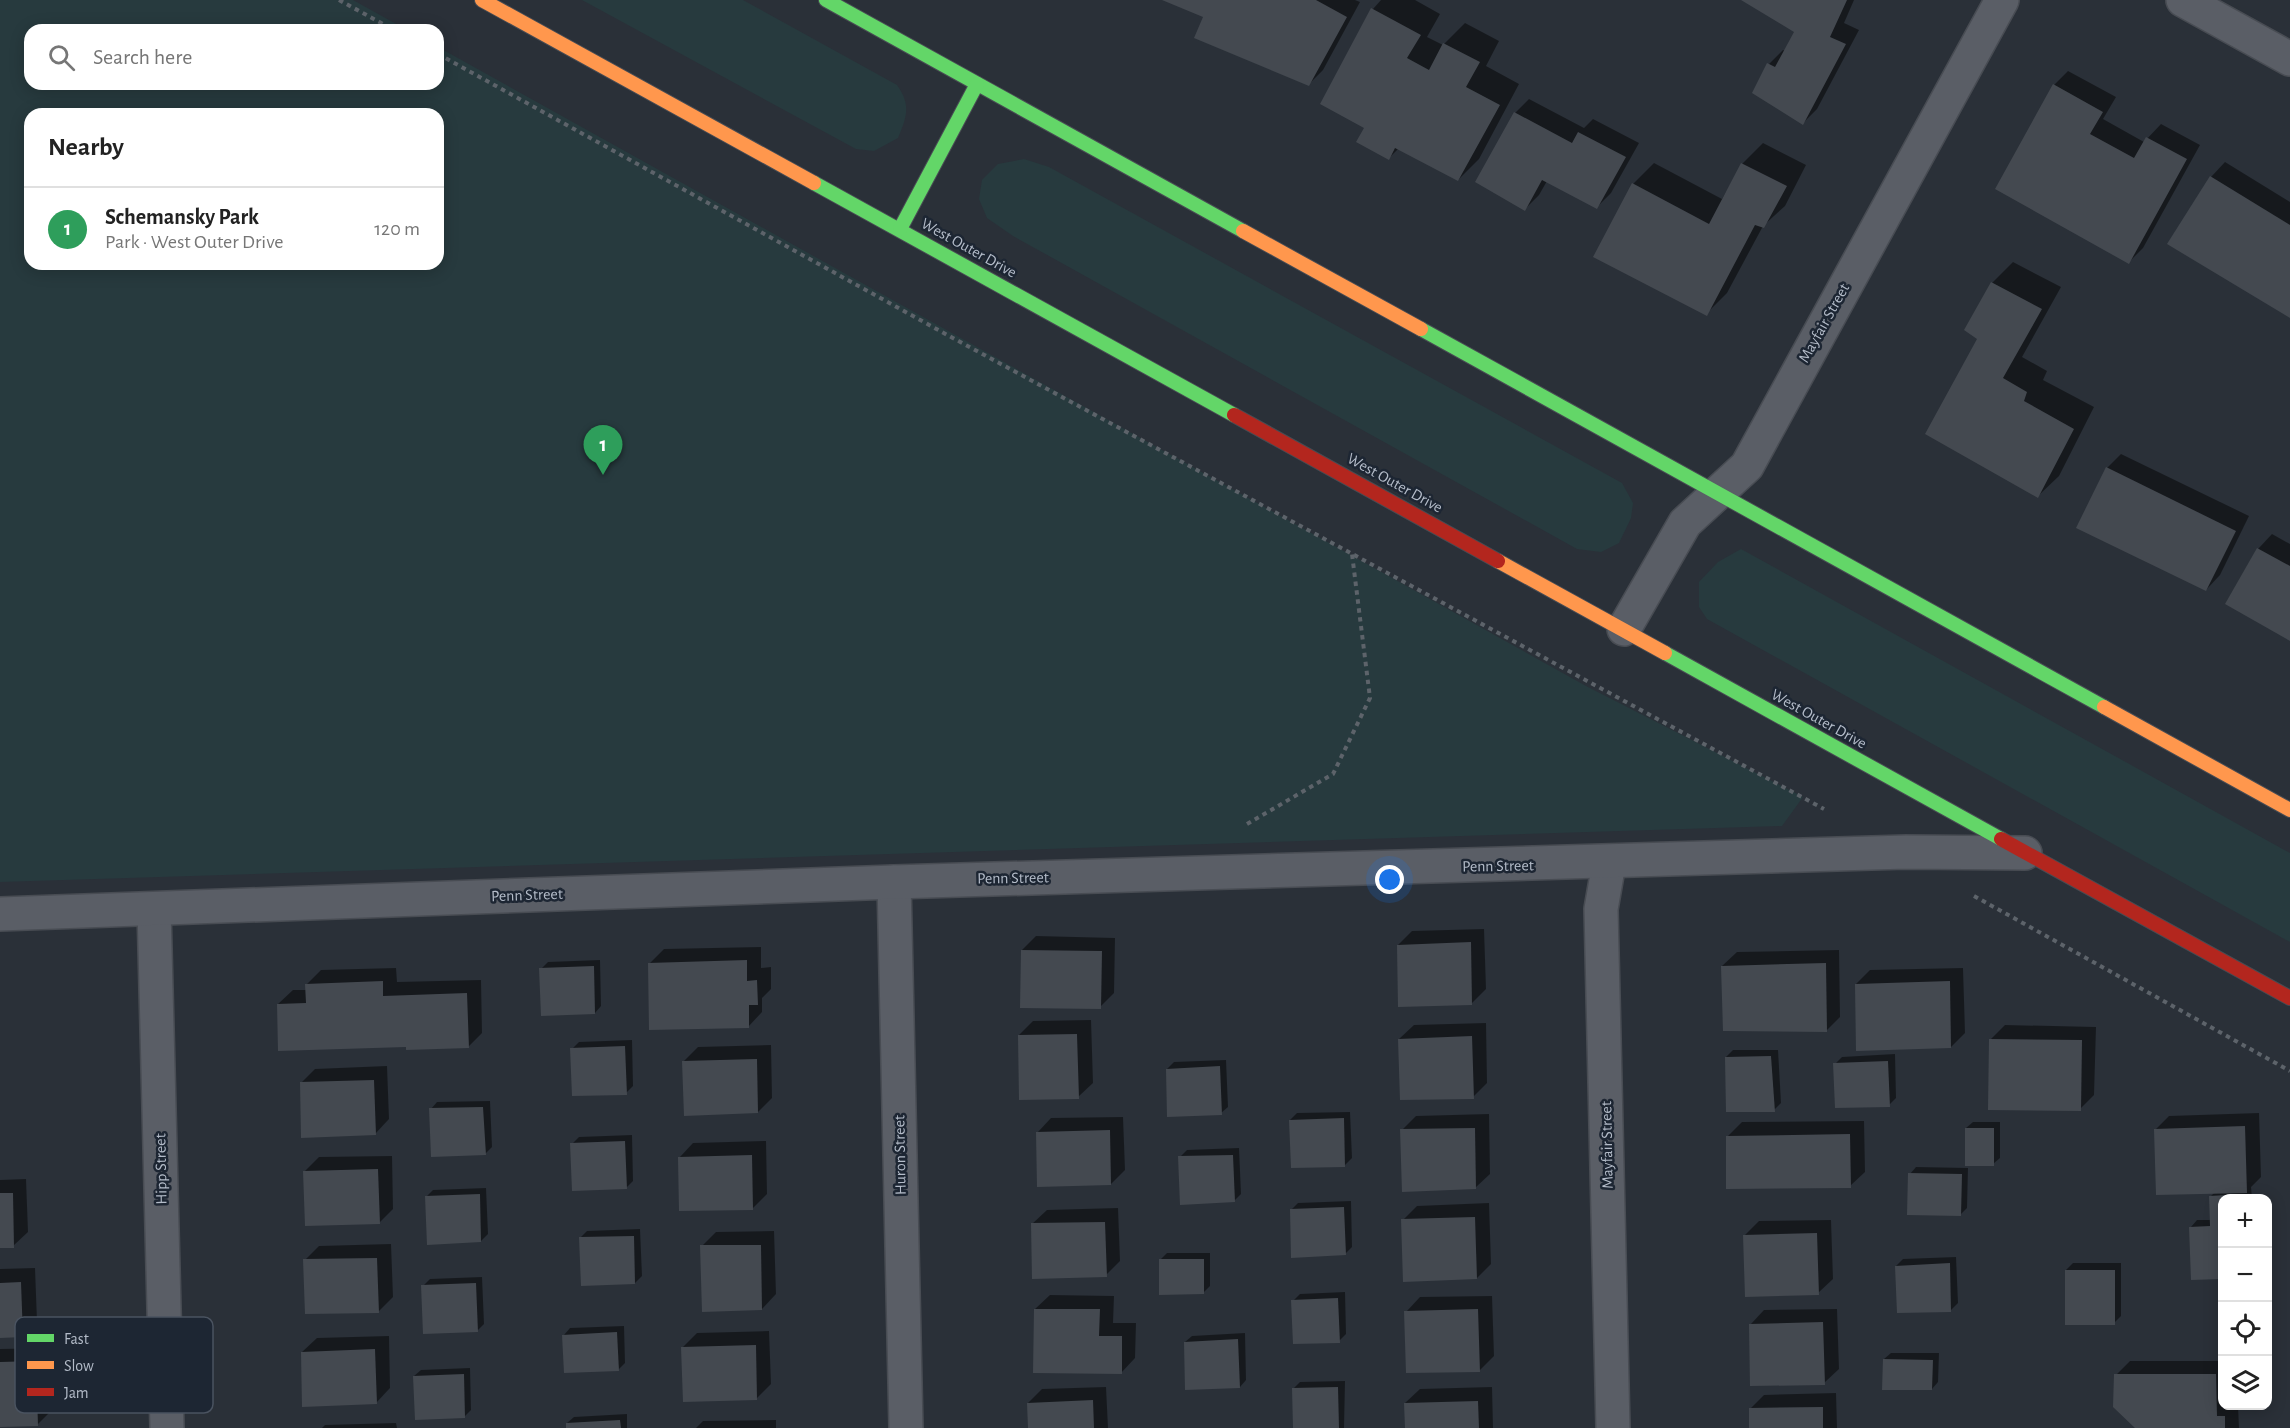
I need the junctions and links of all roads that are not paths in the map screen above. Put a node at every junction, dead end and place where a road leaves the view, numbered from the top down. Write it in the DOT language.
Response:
graph roads {
  1 [pos="482,0"];
  2 [pos="826,0"];
  3 [pos="2002,0"];
  4 [pos="2183,0"];
  5 [pos="2290,59"];
  6 [pos="977,84"];
  7 [pos="900,229"];
  8 [pos="1719,492"];
  9 [pos="1624,629"];
  10 [pos="2290,810"];
  11 [pos="2025,853"];
  12 [pos="1609,863"];
  13 [pos="894,882"];
  14 [pos="154,909"];
  15 [pos="0,914"];
  16 [pos="2290,998"];
  17 [pos="164,1317"];
  18 [pos="167,1413"];
  19 [pos="167,1428"];
  20 [pos="906,1428"];
  21 [pos="1613,1428"];
  1 -- 7 [label="main road, West Outer Drive"];
  2 -- 6 [label="main road"];
  3 -- 8 [label="street, Mayfair Street"];
  4 -- 5 [label="street"];
  6 -- 7 [label="main road"];
  6 -- 8 [label="main road"];
  7 -- 9 [label="main road, West Outer Drive"];
  8 -- 9 [label="street, Mayfair Street"];
  8 -- 10 [label="main road"];
  9 -- 11 [label="main road, West Outer Drive"];
  11 -- 12 [label="street, Penn Street"];
  11 -- 16 [label="main road, West Outer Drive"];
  12 -- 13 [label="street, Penn Street"];
  12 -- 21 [label="street, Mayfair Street"];
  13 -- 14 [label="street, Penn Street"];
  13 -- 20 [label="street, Huron Street"];
  14 -- 15 [label="street, Penn Street"];
  14 -- 17 [label="street, Hipp Street"];
  18 -- 19 [label="street, Hipp Street"];
}
